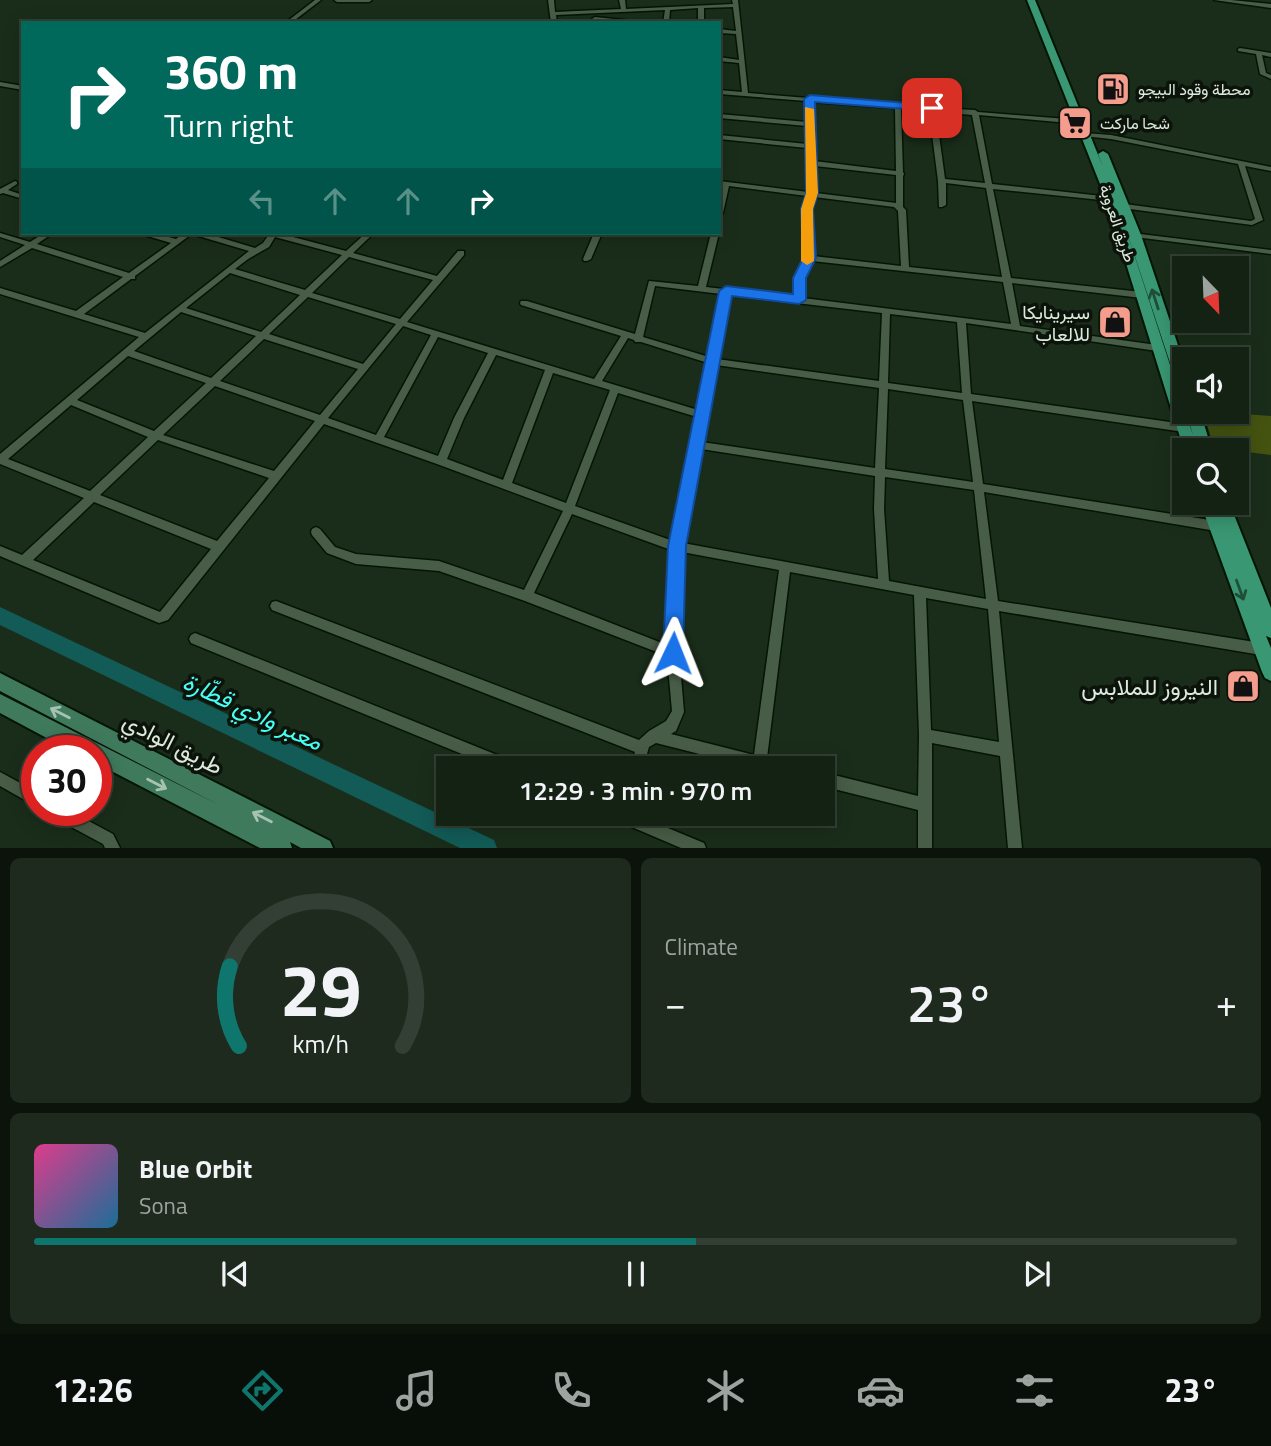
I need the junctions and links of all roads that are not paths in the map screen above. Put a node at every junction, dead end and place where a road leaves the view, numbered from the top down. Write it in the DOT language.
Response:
graph roads {
  1 [pos="318,0"];
  2 [pos="340,0"];
  3 [pos="369,0"];
  4 [pos="551,0"];
  5 [pos="622,0"];
  6 [pos="1031,0"];
  7 [pos="1040,0"];
  8 [pos="1217,0"];
  9 [pos="1238,1"];
  10 [pos="735,2"];
  11 [pos="701,6"];
  12 [pos="1271,6"];
  13 [pos="668,8"];
  14 [pos="624,10"];
  15 [pos="634,10"];
  16 [pos="553,14"];
  17 [pos="594,18"];
  18 [pos="290,21"];
  19 [pos="554,21"];
  20 [pos="617,21"];
  21 [pos="633,21"];
  22 [pos="666,21"];
  23 [pos="701,21"];
  24 [pos="721,31"];
  25 [pos="738,33"];
  26 [pos="1240,50"];
  27 [pos="1259,53"];
  28 [pos="1271,55"];
  29 [pos="721,59"];
  30 [pos="741,62"];
  31 [pos="1271,77"];
  32 [pos="0,84"];
  33 [pos="21,88"];
  34 [pos="721,92"];
  35 [pos="745,94"];
  36 [pos="810,99"];
  37 [pos="898,106"];
  38 [pos="932,108"];
  39 [pos="975,112"];
  40 [pos="721,116"];
  41 [pos="1080,122"];
  42 [pos="808,124"];
  43 [pos="1090,135"];
  44 [pos="721,137"];
  45 [pos="810,146"];
  46 [pos="810,163"];
  47 [pos="1241,163"];
  48 [pos="1271,169"];
  49 [pos="901,174"];
  50 [pos="942,181"];
  51 [pos="15,183"];
  52 [pos="722,184"];
  53 [pos="991,186"];
  54 [pos="1,191"];
  55 [pos="812,193"];
  56 [pos="21,196"];
  57 [pos="1111,199"];
  58 [pos="942,205"];
  59 [pos="1125,206"];
  60 [pos="900,207"];
  61 [pos="0,235"];
  62 [pos="47,235"];
  63 [pos="153,235"];
  64 [pos="186,235"];
  65 [pos="204,235"];
  66 [pos="273,235"];
  67 [pos="281,235"];
  68 [pos="368,235"];
  69 [pos="597,235"];
  70 [pos="715,235"];
  71 [pos="1135,235"];
  72 [pos="177,242"];
  73 [pos="30,245"];
  74 [pos="256,251"];
  75 [pos="1271,252"];
  76 [pos="461,253"];
  77 [pos="348,255"];
  78 [pos="809,258"];
  79 [pos="587,259"];
  80 [pos="0,265"];
  81 [pos="229,270"];
  82 [pos="905,270"];
  83 [pos="132,276"];
  84 [pos="438,279"];
  85 [pos="1008,281"];
  86 [pos="702,288"];
  87 [pos="0,291"];
  88 [pos="726,291"];
  89 [pos="308,293"];
  90 [pos="1142,295"];
  91 [pos="799,300"];
  92 [pos="524,303"];
  93 [pos="180,309"];
  94 [pos="886,311"];
  95 [pos="78,314"];
  96 [pos="961,320"];
  97 [pos="402,321"];
  98 [pos="1016,327"];
  99 [pos="436,333"];
  100 [pos="264,334"];
  101 [pos="146,336"];
  102 [pos="625,336"];
  103 [pos="638,340"];
  104 [pos="1172,347"];
  105 [pos="1157,348"];
  106 [pos="127,352"];
  107 [pos="493,352"];
  108 [pos="712,361"];
  109 [pos="362,367"];
  110 [pos="550,369"];
  111 [pos="212,383"];
  112 [pos="596,383"];
  113 [pos="883,385"];
  114 [pos="615,389"];
  115 [pos="967,397"];
  116 [pos="71,401"];
  117 [pos="702,415"];
  118 [pos="323,421"];
  119 [pos="1184,428"];
  120 [pos="156,436"];
  121 [pos="1187,438"];
  122 [pos="378,440"];
  123 [pos="696,445"];
  124 [pos="0,460"];
  125 [pos="441,461"];
  126 [pos="881,472"];
  127 [pos="276,477"];
  128 [pos="506,484"];
  129 [pos="978,487"];
  130 [pos="93,495"];
  131 [pos="570,507"];
  132 [pos="1216,515"];
  133 [pos="1220,515"];
  134 [pos="1216,526"];
  135 [pos="316,532"];
  136 [pos="677,546"];
  137 [pos="219,547"];
  138 [pos="0,551"];
  139 [pos="25,561"];
  140 [pos="785,566"];
  141 [pos="884,585"];
  142 [pos="919,592"];
  143 [pos="527,596"];
  144 [pos="993,605"];
  145 [pos="276,606"];
  146 [pos="1271,630"];
  147 [pos="195,639"];
  148 [pos="1261,649"];
  149 [pos="673,653"];
  150 [pos="1271,672"];
  151 [pos="0,682"];
  152 [pos="0,703"];
  153 [pos="66,735"];
  154 [pos="74,735"];
  155 [pos="925,735"];
  156 [pos="654,736"];
  157 [pos="641,748"];
  158 [pos="1005,750"];
  159 [pos="112,756"];
  160 [pos="483,756"];
  161 [pos="639,756"];
  162 [pos="733,756"];
  163 [pos="761,756"];
  164 [pos="112,758"];
  165 [pos="0,779"];
  166 [pos="835,782"];
  167 [pos="21,790"];
  168 [pos="925,805"];
  169 [pos="84,826"];
  170 [pos="648,826"];
  171 [pos="113,848"];
  172 [pos="282,848"];
  173 [pos="323,848"];
  174 [pos="699,848"];
  175 [pos="925,848"];
  176 [pos="1015,848"];
  1 -- 18 [label="street"];
  2 -- 3 [label="street"];
  4 -- 16 [label="street"];
  5 -- 14 [label="street"];
  6 -- 41 [label="main road, طريق العروبة"];
  7 -- 43 [label="main road"];
  8 -- 9 [label="street"];
  9 -- 12 [label="street"];
  10 -- 11 [label="street"];
  10 -- 25 [label="street"];
  11 -- 13 [label="street"];
  11 -- 23 [label="street"];
  13 -- 15 [label="street"];
  13 -- 22 [label="street"];
  14 -- 15 [label="street"];
  14 -- 17 [label="street"];
  15 -- 21 [label="street"];
  16 -- 17 [label="street"];
  16 -- 19 [label="street"];
  17 -- 20 [label="street"];
  24 -- 25 [label="street"];
  25 -- 30 [label="street"];
  26 -- 27 [label="street"];
  27 -- 28 [label="street"];
  27 -- 31 [label="street"];
  29 -- 30 [label="street"];
  30 -- 35 [label="street"];
  32 -- 33 [label="street"];
  34 -- 35 [label="street"];
  35 -- 36 [label="street"];
  36 -- 37 [label="street"];
  36 -- 42 [label="street"];
  37 -- 38 [label="street"];
  37 -- 49 [label="street"];
  38 -- 39 [label="street"];
  38 -- 50 [label="street"];
  39 -- 41 [label="street"];
  39 -- 53 [label="street"];
  40 -- 42 [label="street"];
  41 -- 43 [label="main road, طريق العروبة"];
  42 -- 45 [label="street"];
  43 -- 47 [label="street"];
  43 -- 57 [label="main road, طريق العروبة"];
  43 -- 59 [label="main road"];
  44 -- 45 [label="street"];
  45 -- 46 [label="street"];
  46 -- 49 [label="street"];
  46 -- 55 [label="street"];
  47 -- 48 [label="street"];
  47 -- 59 [label="street"];
  49 -- 60 [label="street"];
  50 -- 53 [label="street"];
  50 -- 58 [label="street"];
  51 -- 54 [label="street"];
  52 -- 55 [label="street"];
  53 -- 57 [label="street"];
  53 -- 85 [label="street"];
  54 -- 56 [label="street"];
  55 -- 60 [label="street"];
  55 -- 78 [label="street"];
  57 -- 90 [label="main road, طريق العروبة"];
  59 -- 71 [label="main road"];
  60 -- 82 [label="street"];
  61 -- 73 [label="street"];
  62 -- 73 [label="street"];
  63 -- 72 [label="street"];
  64 -- 72 [label="street"];
  65 -- 74 [label="street"];
  66 -- 74 [label="street"];
  67 -- 77 [label="street"];
  68 -- 77 [label="street"];
  69 -- 79 [label="street"];
  70 -- 86 [label="street"];
  71 -- 75 [label="street"];
  104 -- 71 [label="main road, one-way"];
  72 -- 83 [label="street"];
  73 -- 80 [label="street"];
  73 -- 83 [label="street"];
  74 -- 81 [label="street"];
  76 -- 84 [label="street"];
  77 -- 84 [label="street"];
  77 -- 89 [label="street"];
  78 -- 82 [label="street"];
  78 -- 91 [label="street"];
  81 -- 89 [label="street"];
  81 -- 93 [label="street"];
  82 -- 85 [label="street"];
  83 -- 95 [label="street"];
  84 -- 97 [label="street"];
  85 -- 90 [label="street"];
  85 -- 98 [label="street"];
  86 -- 88 [label="street"];
  86 -- 103 [label="street"];
  87 -- 95 [label="street"];
  88 -- 91 [label="street"];
  88 -- 108 [label="street"];
  89 -- 97 [label="street"];
  89 -- 100 [label="street"];
  90 -- 105 [label="main road, طريق العروبة"];
  91 -- 94 [label="street"];
  92 -- 102 [label="street"];
  93 -- 100 [label="street"];
  93 -- 101 [label="street"];
  94 -- 96 [label="street"];
  94 -- 113 [label="street"];
  95 -- 101 [label="street"];
  96 -- 98 [label="street"];
  96 -- 115 [label="street"];
  97 -- 99 [label="street"];
  97 -- 109 [label="street"];
  98 -- 105 [label="street"];
  99 -- 107 [label="street"];
  99 -- 122 [label="street"];
  100 -- 109 [label="street"];
  100 -- 111 [label="street"];
  101 -- 106 [label="street"];
  102 -- 103 [label="street"];
  102 -- 112 [label="street"];
  103 -- 108 [label="street"];
  105 -- 119 [label="main road, طريق العروبة"];
  106 -- 111 [label="street"];
  106 -- 116 [label="street"];
  107 -- 110 [label="street"];
  107 -- 125 [label="street"];
  108 -- 113 [label="street"];
  108 -- 117 [label="street"];
  109 -- 118 [label="street"];
  110 -- 112 [label="street"];
  110 -- 128 [label="street"];
  111 -- 118 [label="street"];
  111 -- 120 [label="street"];
  112 -- 114 [label="street"];
  113 -- 115 [label="street"];
  113 -- 126 [label="street"];
  114 -- 117 [label="street"];
  114 -- 131 [label="street"];
  115 -- 119 [label="street"];
  115 -- 129 [label="street"];
  116 -- 120 [label="street"];
  116 -- 124 [label="street"];
  117 -- 123 [label="street"];
  118 -- 122 [label="street"];
  118 -- 127 [label="street"];
  119 -- 121 [label="main road, طريق العروبة"];
  120 -- 127 [label="street"];
  120 -- 130 [label="street"];
  122 -- 125 [label="street"];
  123 -- 126 [label="street"];
  123 -- 136 [label="street"];
  124 -- 130 [label="street"];
  125 -- 128 [label="street"];
  126 -- 129 [label="street"];
  126 -- 141 [label="street"];
  127 -- 137 [label="street"];
  128 -- 131 [label="street"];
  129 -- 134 [label="street"];
  129 -- 144 [label="street"];
  130 -- 137 [label="street"];
  130 -- 139 [label="street"];
  131 -- 136 [label="street"];
  131 -- 143 [label="street"];
  132 -- 134 [label="main road"];
  133 -- 146 [label="main road"];
  134 -- 148 [label="main road, one-way"];
  135 -- 143 [label="street"];
  136 -- 140 [label="street"];
  136 -- 149 [label="street"];
  137 -- 139 [label="street"];
  138 -- 139 [label="street"];
  140 -- 141 [label="street"];
  140 -- 163 [label="street"];
  141 -- 142 [label="street"];
  142 -- 144 [label="street"];
  142 -- 155 [label="street"];
  143 -- 149 [label="street"];
  144 -- 148 [label="street"];
  144 -- 158 [label="street"];
  145 -- 157 [label="street"];
  147 -- 160 [label="street"];
  148 -- 150 [label="main road"];
  149 -- 156 [label="street"];
  154 -- 151 [label="main road, طريق الوادي, one-way"];
  152 -- 153 [label="main road, طريق الوادي"];
  155 -- 158 [label="street"];
  155 -- 168 [label="street"];
  156 -- 157 [label="street"];
  156 -- 162 [label="street"];
  157 -- 161 [label="street"];
  158 -- 176 [label="street"];
  173 -- 159 [label="main road, طريق الوادي, one-way"];
  164 -- 172 [label="main road, طريق الوادي, one-way"];
  165 -- 167 [label="street"];
  166 -- 168 [label="street"];
  168 -- 175 [label="street"];
  169 -- 171 [label="street"];
  170 -- 174 [label="street"];
}
